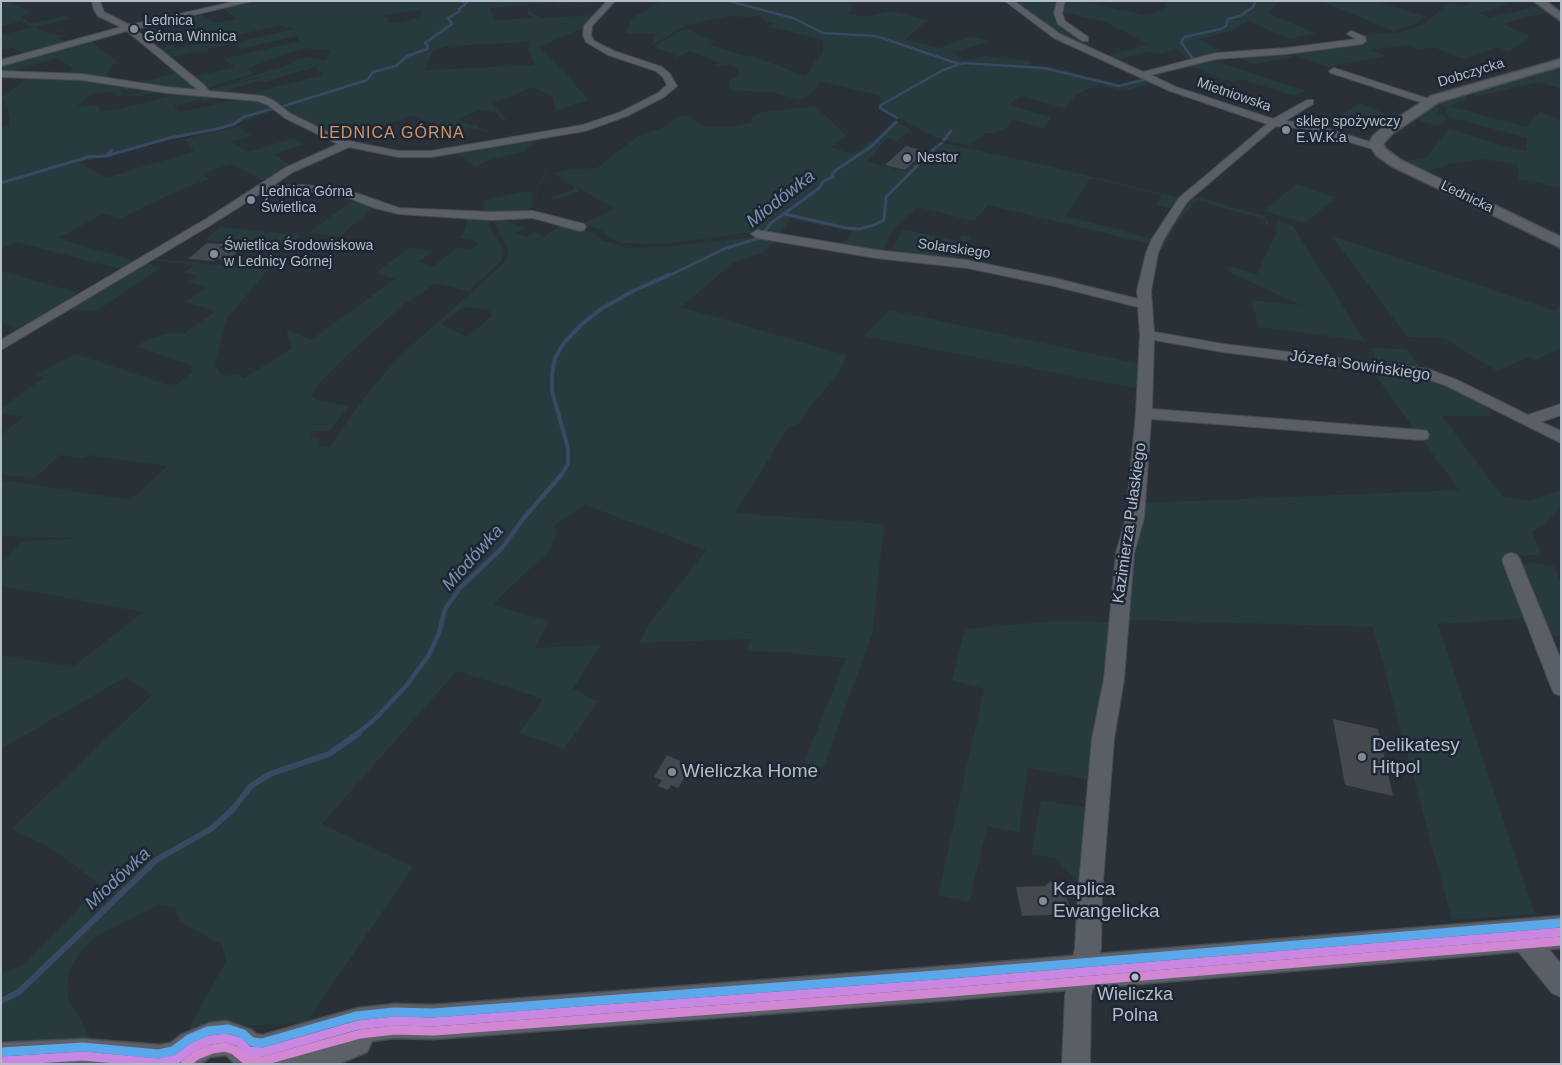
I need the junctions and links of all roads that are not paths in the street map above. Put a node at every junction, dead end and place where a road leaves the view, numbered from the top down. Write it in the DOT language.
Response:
graph roads {
  1 [pos="96,1"];
  2 [pos="248,1"];
  3 [pos="612,1"];
  4 [pos="1009,1"];
  5 [pos="1061,1"];
  6 [pos="1539,1"];
  7 [pos="1561,18"];
  8 [pos="128,28"];
  9 [pos="1351,34"];
  10 [pos="1089,50"];
  11 [pos="1,62"];
  12 [pos="1561,62"];
  13 [pos="1334,71"];
  14 [pos="1,74"];
  15 [pos="1143,75"];
  16 [pos="205,92"];
  17 [pos="1310,102"];
  18 [pos="1429,102"];
  19 [pos="1274,123"];
  20 [pos="347,144"];
  21 [pos="1376,146"];
  22 [pos="258,190"];
  23 [pos="580,227"];
  24 [pos="757,234"];
  25 [pos="1561,243"];
  26 [pos="1146,305"];
  27 [pos="1147,336"];
  28 [pos="1,346"];
  29 [pos="1561,409"];
  30 [pos="1144,413"];
  31 [pos="1528,421"];
  32 [pos="1421,434"];
  33 [pos="1561,438"];
  34 [pos="1510,560"];
  35 [pos="1561,687"];
  36 [pos="1561,932"];
  37 [pos="1522,936"];
  38 [pos="1082,972"];
  39 [pos="1561,984"];
  40 [pos="433,1022"];
  41 [pos="251,1058"];
  42 [pos="1,1061"];
  43 [pos="48,1061"];
  44 [pos="175,1061"];
  45 [pos="300,1064"];
  46 [pos="1076,1064"];
  1 -- 8 [label="street"];
  2 -- 8 [label="street"];
  3 -- 20 [label="street"];
  4 -- 10 [label="street, Mietniowska"];
  5 -- 10 [label="street"];
  6 -- 7 [label="main road"];
  8 -- 11 [label="street"];
  8 -- 16 [label="street"];
  9 -- 15 [label="street, Mietniowska"];
  10 -- 15 [label="street, Mietniowska"];
  12 -- 18 [label="main road, Dobczycka"];
  13 -- 18 [label="street"];
  14 -- 16 [label="street"];
  15 -- 19 [label="street, Mietniowska"];
  16 -- 20 [label="street"];
  17 -- 19 [label="street, Kazimierza Pułaskiego"];
  18 -- 21 [label="main road, Dobczycka"];
  19 -- 21 [label="street, Mietniowska"];
  19 -- 26 [label="street, Kazimierza Pułaskiego"];
  20 -- 22 [label="street"];
  21 -- 25 [label="main road, Lednicka"];
  22 -- 23 [label="street"];
  22 -- 28 [label="street"];
  24 -- 26 [label="street, Solarskiego"];
  26 -- 27 [label="street, Kazimierza Pułaskiego"];
  27 -- 30 [label="street, Kazimierza Pułaskiego"];
  27 -- 31 [label="street, Józefa Sowińskiego"];
  29 -- 31 [label="street"];
  30 -- 32 [label="street"];
  30 -- 38 [label="street, Kazimierza Pułaskiego"];
  31 -- 33 [label="street, Józefa Sowińskiego"];
  34 -- 35 [label="street"];
  36 -- 37 [label="main road"];
  37 -- 38 [label="main road"];
  37 -- 39 [label="street"];
  38 -- 40 [label="main road"];
  38 -- 46 [label="street, Kazimierza Pułaskiego"];
  40 -- 41 [label="main road"];
  40 -- 45 [label="main road"];
  41 -- 44 [label="main road"];
  42 -- 43 [label="main road"];
  43 -- 44 [label="main road"];
}
